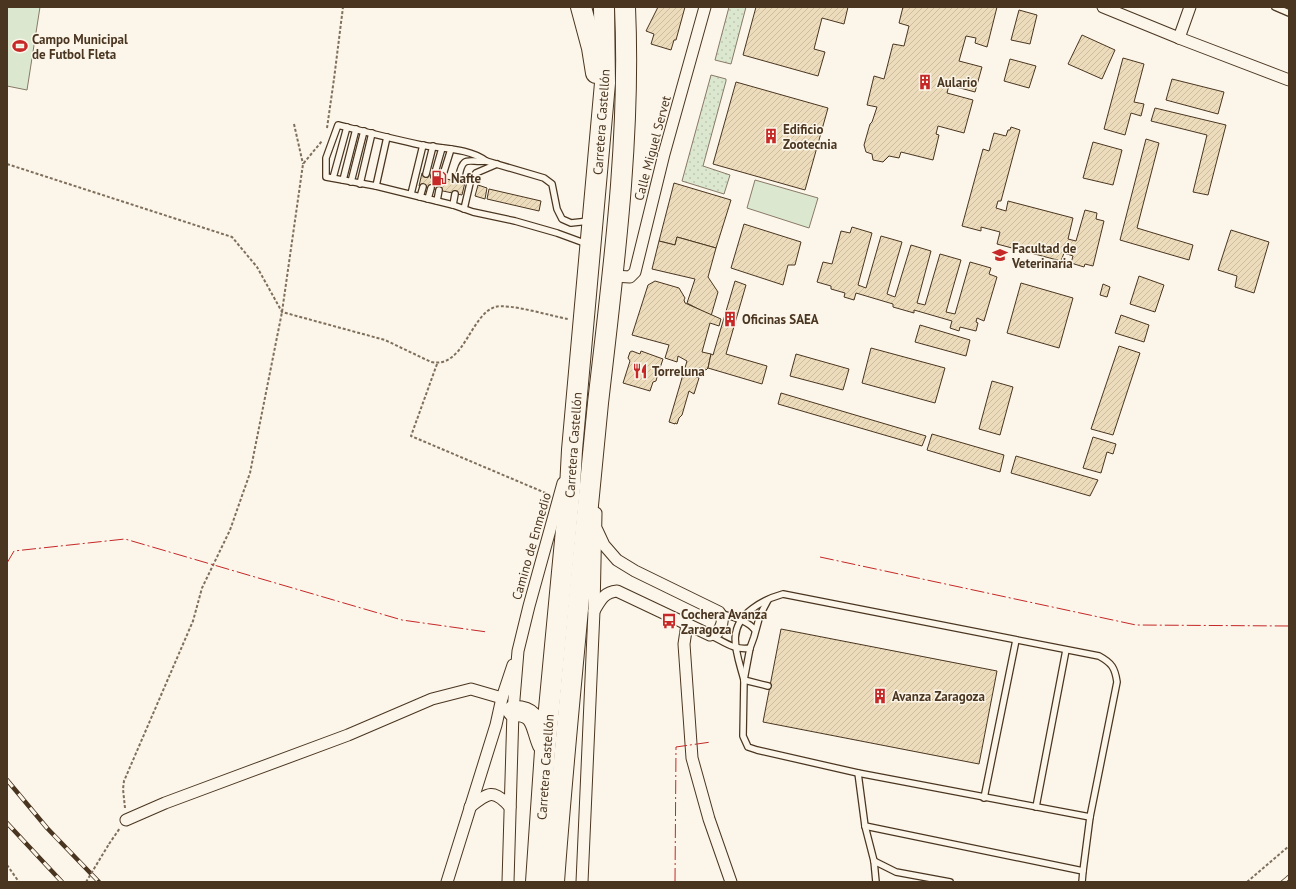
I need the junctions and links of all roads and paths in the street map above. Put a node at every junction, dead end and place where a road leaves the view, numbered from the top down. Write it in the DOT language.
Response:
graph roads {
  1 [pos="343,7"];
  2 [pos="581,7"];
  3 [pos="604,7"];
  4 [pos="625,7"];
  5 [pos="705,7"];
  6 [pos="1103,7"];
  7 [pos="1190,7"];
  8 [pos="1275,7"];
  9 [pos="1289,13"];
  10 [pos="1179,38"];
  11 [pos="1289,80"];
  12 [pos="602,112"];
  13 [pos="294,124"];
  14 [pos="347,127"];
  15 [pos="356,129"];
  16 [pos="326,130"];
  17 [pos="364,132"];
  18 [pos="372,134"];
  19 [pos="387,137"];
  20 [pos="325,138"];
  21 [pos="423,145"];
  22 [pos="433,146"];
  23 [pos="442,148"];
  24 [pos="451,149"];
  25 [pos="486,161"];
  26 [pos="7,164"];
  27 [pos="303,164"];
  28 [pos="498,164"];
  29 [pos="426,174"];
  30 [pos="434,176"];
  31 [pos="459,176"];
  32 [pos="333,178"];
  33 [pos="442,178"];
  34 [pos="343,180"];
  35 [pos="351,182"];
  36 [pos="360,184"];
  37 [pos="376,186"];
  38 [pos="423,187"];
  39 [pos="431,188"];
  40 [pos="439,190"];
  41 [pos="411,194"];
  42 [pos="455,194"];
  43 [pos="420,197"];
  44 [pos="428,199"];
  45 [pos="437,201"];
  46 [pos="453,205"];
  47 [pos="464,209"];
  48 [pos="593,221"];
  49 [pos="591,245"];
  50 [pos="613,276"];
  51 [pos="282,312"];
  52 [pos="584,321"];
  53 [pos="437,364"];
  54 [pos="598,404"];
  55 [pos="572,450"];
  56 [pos="559,498"];
  57 [pos="596,527"];
  58 [pos="770,599"];
  59 [pos="594,612"];
  60 [pos="719,612"];
  61 [pos="740,620"];
  62 [pos="687,624"];
  63 [pos="756,630"];
  64 [pos="710,635"];
  65 [pos="1016,640"];
  66 [pos="736,648"];
  67 [pos="750,648"];
  68 [pos="1066,650"];
  69 [pos="518,651"];
  70 [pos="744,680"];
  71 [pos="768,686"];
  72 [pos="507,704"];
  73 [pos="545,750"];
  74 [pos="858,773"];
  75 [pos="984,798"];
  76 [pos="470,807"];
  77 [pos="510,807"];
  78 [pos="1036,807"];
  79 [pos="1090,817"];
  80 [pos="126,820"];
  81 [pos="865,826"];
  82 [pos="1289,846"];
  83 [pos="874,862"];
  84 [pos="7,865"];
  85 [pos="1083,871"];
  86 [pos="19,882"];
  87 [pos="86,882"];
  88 [pos="447,882"];
  89 [pos="508,882"];
  90 [pos="536,882"];
  91 [pos="554,882"];
  92 [pos="582,882"];
  93 [pos="731,882"];
  94 [pos="876,882"];
  95 [pos="950,882"];
  96 [pos="1082,882"];
  97 [pos="1247,882"];
  1 -- 16 [label="path"];
  2 -- 12 [label="highway"];
  3 -- 12 [label="highway, Carretera Castellón"];
  4 -- 50 [label="highway, Carretera Castellón"];
  5 -- 50 [label="street, Calle Miguel Servet"];
  6 -- 10 [label="street"];
  7 -- 10 [label="street"];
  8 -- 9 [label="lane"];
  10 -- 11 [label="street"];
  12 -- 48 [label="highway, Carretera Castellón"];
  13 -- 27 [label="path"];
  14 -- 15 [label="lane"];
  14 -- 32 [label="lane"];
  14 -- 32 [label="lane"];
  15 -- 17 [label="lane"];
  15 -- 34 [label="lane"];
  17 -- 18 [label="lane"];
  17 -- 35 [label="lane"];
  18 -- 19 [label="lane"];
  18 -- 36 [label="lane"];
  19 -- 21 [label="lane"];
  19 -- 37 [label="lane"];
  20 -- 27 [label="path"];
  21 -- 22 [label="lane"];
  21 -- 41 [label="lane"];
  22 -- 23 [label="lane"];
  22 -- 29 [label="lane"];
  23 -- 24 [label="lane"];
  23 -- 30 [label="lane"];
  24 -- 25 [label="lane"];
  24 -- 33 [label="lane"];
  25 -- 28 [label="lane"];
  25 -- 31 [label="lane"];
  26 -- 51 [label="path"];
  27 -- 51 [label="path"];
  28 -- 47 [label="lane"];
  28 -- 48 [label="lane"];
  32 -- 34 [label="lane"];
  34 -- 35 [label="lane"];
  35 -- 36 [label="lane"];
  36 -- 37 [label="lane"];
  37 -- 41 [label="lane"];
  38 -- 43 [label="lane"];
  39 -- 44 [label="lane"];
  40 -- 45 [label="lane"];
  41 -- 43 [label="lane"];
  42 -- 46 [label="lane"];
  43 -- 44 [label="lane"];
  44 -- 45 [label="lane"];
  45 -- 46 [label="lane"];
  46 -- 47 [label="lane"];
  47 -- 49 [label="lane"];
  48 -- 49 [label="highway, Carretera Castellón"];
  49 -- 52 [label="highway, Carretera Castellón"];
  50 -- 54 [label="highway, Carretera Castellón"];
  51 -- 53 [label="path"];
  51 -- 80 [label="path"];
  52 -- 53 [label="path"];
  52 -- 55 [label="highway, Carretera Castellón"];
  53 -- 56 [label="path"];
  54 -- 57 [label="street, Carretera Castellón"];
  54 -- 91 [label="highway, Carretera Castellón"];
  55 -- 56 [label="street, Camino de Enmedio"];
  55 -- 73 [label="highway, Carretera Castellón"];
  56 -- 69 [label="street, Camino de Enmedio"];
  57 -- 59 [label="street, Carretera Castellón"];
  57 -- 60 [label="street"];
  58 -- 61 [label="lane"];
  58 -- 63 [label="lane"];
  58 -- 65 [label="lane"];
  59 -- 62 [label="street"];
  59 -- 92 [label="street, Carretera Castellón"];
  60 -- 61 [label="lane"];
  60 -- 64 [label="street"];
  61 -- 63 [label="lane"];
  61 -- 66 [label="lane"];
  62 -- 64 [label="street"];
  62 -- 93 [label="street"];
  63 -- 67 [label="lane"];
  64 -- 66 [label="lane"];
  65 -- 68 [label="lane"];
  65 -- 75 [label="lane"];
  66 -- 67 [label="lane"];
  66 -- 70 [label="lane"];
  67 -- 70 [label="lane"];
  68 -- 78 [label="lane"];
  68 -- 79 [label="lane"];
  69 -- 72 [label="street, Camino de Enmedio"];
  69 -- 72 [label="street, Camino de Enmedio"];
  70 -- 71 [label="lane"];
  70 -- 74 [label="lane"];
  72 -- 73 [label="highway"];
  72 -- 76 [label="street"];
  72 -- 77 [label="street"];
  72 -- 80 [label="street"];
  73 -- 90 [label="highway, Carretera Castellón"];
  74 -- 75 [label="lane"];
  74 -- 81 [label="lane"];
  75 -- 78 [label="lane"];
  76 -- 77 [label="street"];
  76 -- 88 [label="street"];
  77 -- 89 [label="street"];
  78 -- 79 [label="lane"];
  79 -- 85 [label="lane"];
  80 -- 87 [label="path, bridge"];
  81 -- 83 [label="lane"];
  81 -- 85 [label="lane"];
  82 -- 97 [label="path"];
  83 -- 94 [label="lane"];
  83 -- 95 [label="lane"];
  84 -- 86 [label="path"];
  85 -- 96 [label="lane"];
}
